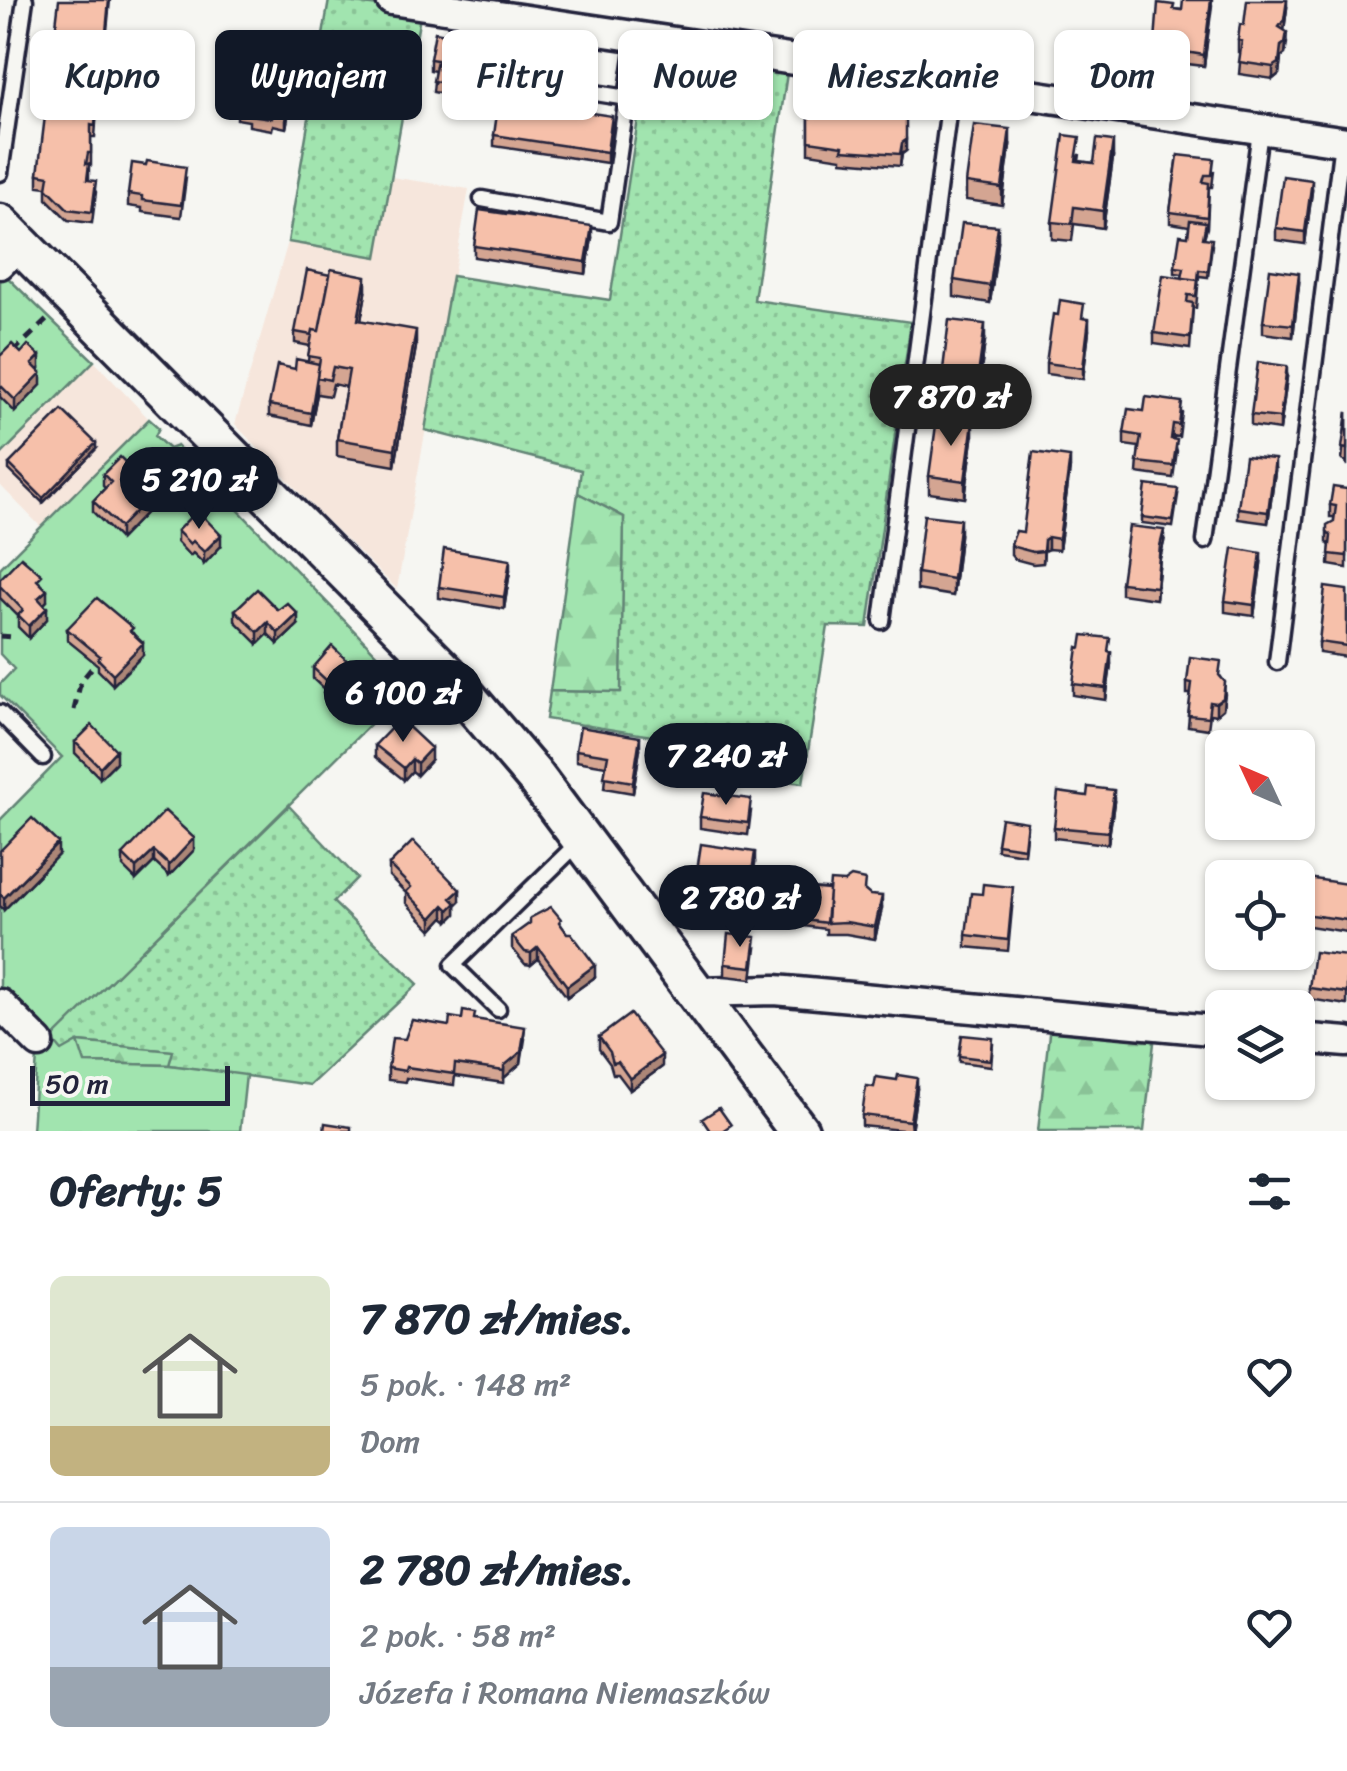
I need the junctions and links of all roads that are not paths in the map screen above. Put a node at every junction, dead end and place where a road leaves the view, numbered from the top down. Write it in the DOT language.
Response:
graph roads {
  1 [pos="26,0"];
  2 [pos="391,0"];
  3 [pos="618,33"];
  4 [pos="1034,95"];
  5 [pos="624,120"];
  6 [pos="947,120"];
  7 [pos="1260,131"];
  8 [pos="1345,142"];
  9 [pos="0,173"];
  10 [pos="482,200"];
  11 [pos="7,244"];
  12 [pos="1204,541"];
  13 [pos="882,621"];
  14 [pos="1277,662"];
  15 [pos="0,713"];
  16 [pos="43,757"];
  17 [pos="582,839"];
  18 [pos="696,992"];
  19 [pos="0,1004"];
  20 [pos="498,1009"];
  21 [pos="1205,1029"];
  22 [pos="1315,1039"];
  23 [pos="1347,1042"];
  24 [pos="39,1043"];
  25 [pos="800,1131"];
  1 -- 9 [label="lane"];
  2 -- 3 [label="street"];
  4 -- 7 [label="street"];
  5 -- 10 [label="lane"];
  6 -- 13 [label="lane"];
  7 -- 8 [label="street"];
  7 -- 12 [label="lane"];
  8 -- 14 [label="lane"];
  11 -- 17 [label="street"];
  15 -- 16 [label="lane"];
  17 -- 18 [label="street"];
  17 -- 20 [label="lane"];
  18 -- 21 [label="street"];
  18 -- 25 [label="street"];
  19 -- 24 [label="street"];
  22 -- 23 [label="street"];
}
